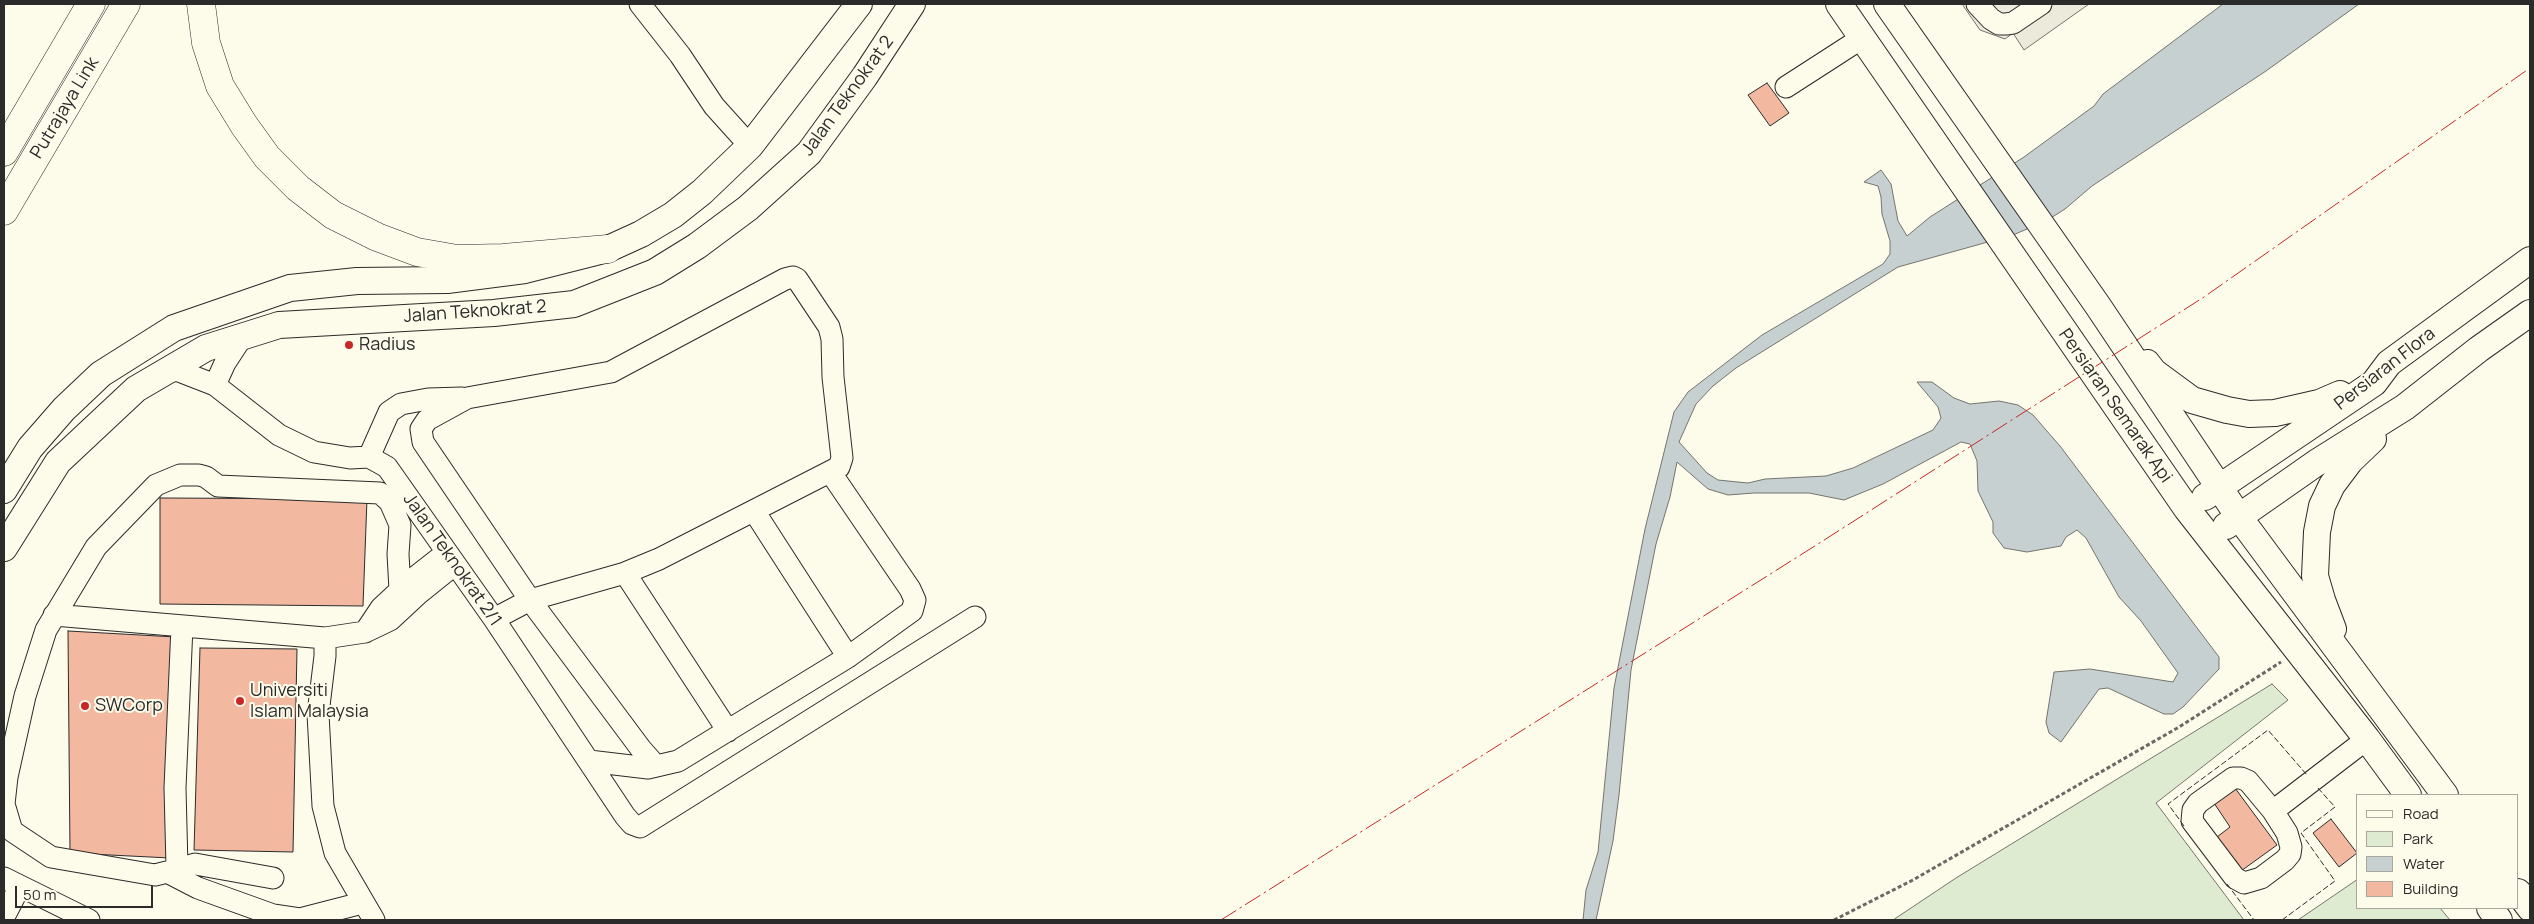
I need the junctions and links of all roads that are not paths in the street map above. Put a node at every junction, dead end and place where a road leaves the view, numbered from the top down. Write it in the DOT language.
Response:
graph roads {
  1 [pos="91,4"];
  2 [pos="126,4"];
  3 [pos="201,4"];
  4 [pos="640,4"];
  5 [pos="859,4"];
  6 [pos="912,4"];
  7 [pos="1839,4"];
  8 [pos="1887,4"];
  9 [pos="1977,4"];
  10 [pos="2041,4"];
  11 [pos="1862,38"];
  12 [pos="1786,87"];
  13 [pos="750,146"];
  14 [pos="4,152"];
  15 [pos="4,211"];
  16 [pos="608,249"];
  17 [pos="2530,260"];
  18 [pos="2098,306"];
  19 [pos="2530,313"];
  20 [pos="242,337"];
  21 [pos="2390,364"];
  22 [pos="169,370"];
  23 [pos="215,386"];
  24 [pos="467,398"];
  25 [pos="2405,407"];
  26 [pos="369,457"];
  27 [pos="831,473"];
  28 [pos="2218,487"];
  29 [pos="4,490"];
  30 [pos="2187,509"];
  31 [pos="754,511"];
  32 [pos="2239,517"];
  33 [pos="2209,538"];
  34 [pos="4,548"];
  35 [pos="450,559"];
  36 [pos="625,573"];
  37 [pos="400,590"];
  38 [pos="530,600"];
  39 [pos="54,615"];
  40 [pos="974,617"];
  41 [pos="494,619"];
  42 [pos="182,626"];
  43 [pos="365,632"];
  44 [pos="325,638"];
  45 [pos="848,657"];
  46 [pos="2371,696"];
  47 [pos="728,731"];
  48 [pos="2367,739"];
  49 [pos="9,750"];
  50 [pos="589,761"];
  51 [pos="656,766"];
  52 [pos="2407,794"];
  53 [pos="2444,794"];
  54 [pos="2273,811"];
  55 [pos="172,870"];
  56 [pos="273,878"];
  57 [pos="12,882"];
  58 [pos="2519,893"];
  59 [pos="2530,908"];
  60 [pos="2491,909"];
  61 [pos="368,912"];
  62 [pos="4,917"];
  63 [pos="89,920"];
  64 [pos="2499,920"];
  1 -- 14 [label="highway, Putrajaya Link"];
  2 -- 15 [label="highway, Putrajaya Link"];
  3 -- 16 [label="highway"];
  4 -- 13 [label="street"];
  5 -- 13 [label="main road, Jalan Teknokrat 2"];
  6 -- 20 [label="main road, Jalan Teknokrat 2"];
  7 -- 11 [label="main road, Persiaran Semarak Api"];
  8 -- 18 [label="main road"];
  9 -- 10 [label="street"];
  11 -- 12 [label="street"];
  11 -- 30 [label="main road, Persiaran Semarak Api"];
  13 -- 16 [label="main road, Jalan Teknokrat 2"];
  16 -- 29 [label="main road, Jalan Teknokrat 2"];
  17 -- 21 [label="main road, Persiaran Flora"];
  18 -- 21 [label="main road"];
  18 -- 28 [label="main road"];
  19 -- 25 [label="main road, Persiaran Flora"];
  20 -- 22 [label="main road, Jalan Teknokrat 2"];
  20 -- 23 [label="street"];
  21 -- 28 [label="main road, Persiaran Flora"];
  22 -- 23 [label="street"];
  22 -- 34 [label="main road, Jalan Teknokrat 2"];
  23 -- 26 [label="street"];
  24 -- 26 [label="street"];
  24 -- 27 [label="street"];
  24 -- 38 [label="street"];
  25 -- 32 [label="main road, Persiaran Flora"];
  25 -- 46 [label="main road"];
  26 -- 35 [label="street, Jalan Teknokrat 2/1"];
  27 -- 31 [label="street"];
  27 -- 45 [label="street"];
  28 -- 30 [label="main road, Persiaran Flora"];
  28 -- 32 [label="main road"];
  30 -- 33 [label="main road, Persiaran Semarak Api"];
  31 -- 36 [label="street"];
  31 -- 45 [label="street"];
  32 -- 33 [label="main road, Persiaran Flora"];
  32 -- 46 [label="main road"];
  33 -- 48 [label="main road, Persiaran Semarak Api"];
  35 -- 37 [label="street"];
  35 -- 41 [label="street, Jalan Teknokrat 2/1"];
  35 -- 43 [label="street"];
  36 -- 38 [label="street"];
  36 -- 47 [label="street"];
  37 -- 39 [label="street"];
  37 -- 43 [label="street"];
  38 -- 41 [label="street"];
  38 -- 51 [label="street"];
  39 -- 42 [label="street"];
  39 -- 49 [label="street"];
  40 -- 50 [label="street, Jalan Teknokrat 2/1"];
  41 -- 50 [label="street, Jalan Teknokrat 2/1"];
  42 -- 44 [label="street"];
  42 -- 55 [label="street"];
  43 -- 44 [label="street"];
  44 -- 61 [label="street"];
  45 -- 47 [label="street"];
  46 -- 53 [label="main road"];
  47 -- 51 [label="street"];
  48 -- 52 [label="main road, Persiaran Semarak Api"];
  48 -- 54 [label="street"];
  49 -- 55 [label="street"];
  50 -- 51 [label="street"];
  54 -- 54 [label="street"];
  55 -- 56 [label="street"];
  55 -- 61 [label="street"];
  57 -- 62 [label="street"];
  57 -- 63 [label="street"];
  58 -- 59 [label="main road"];
  60 -- 64 [label="main road"];
}
